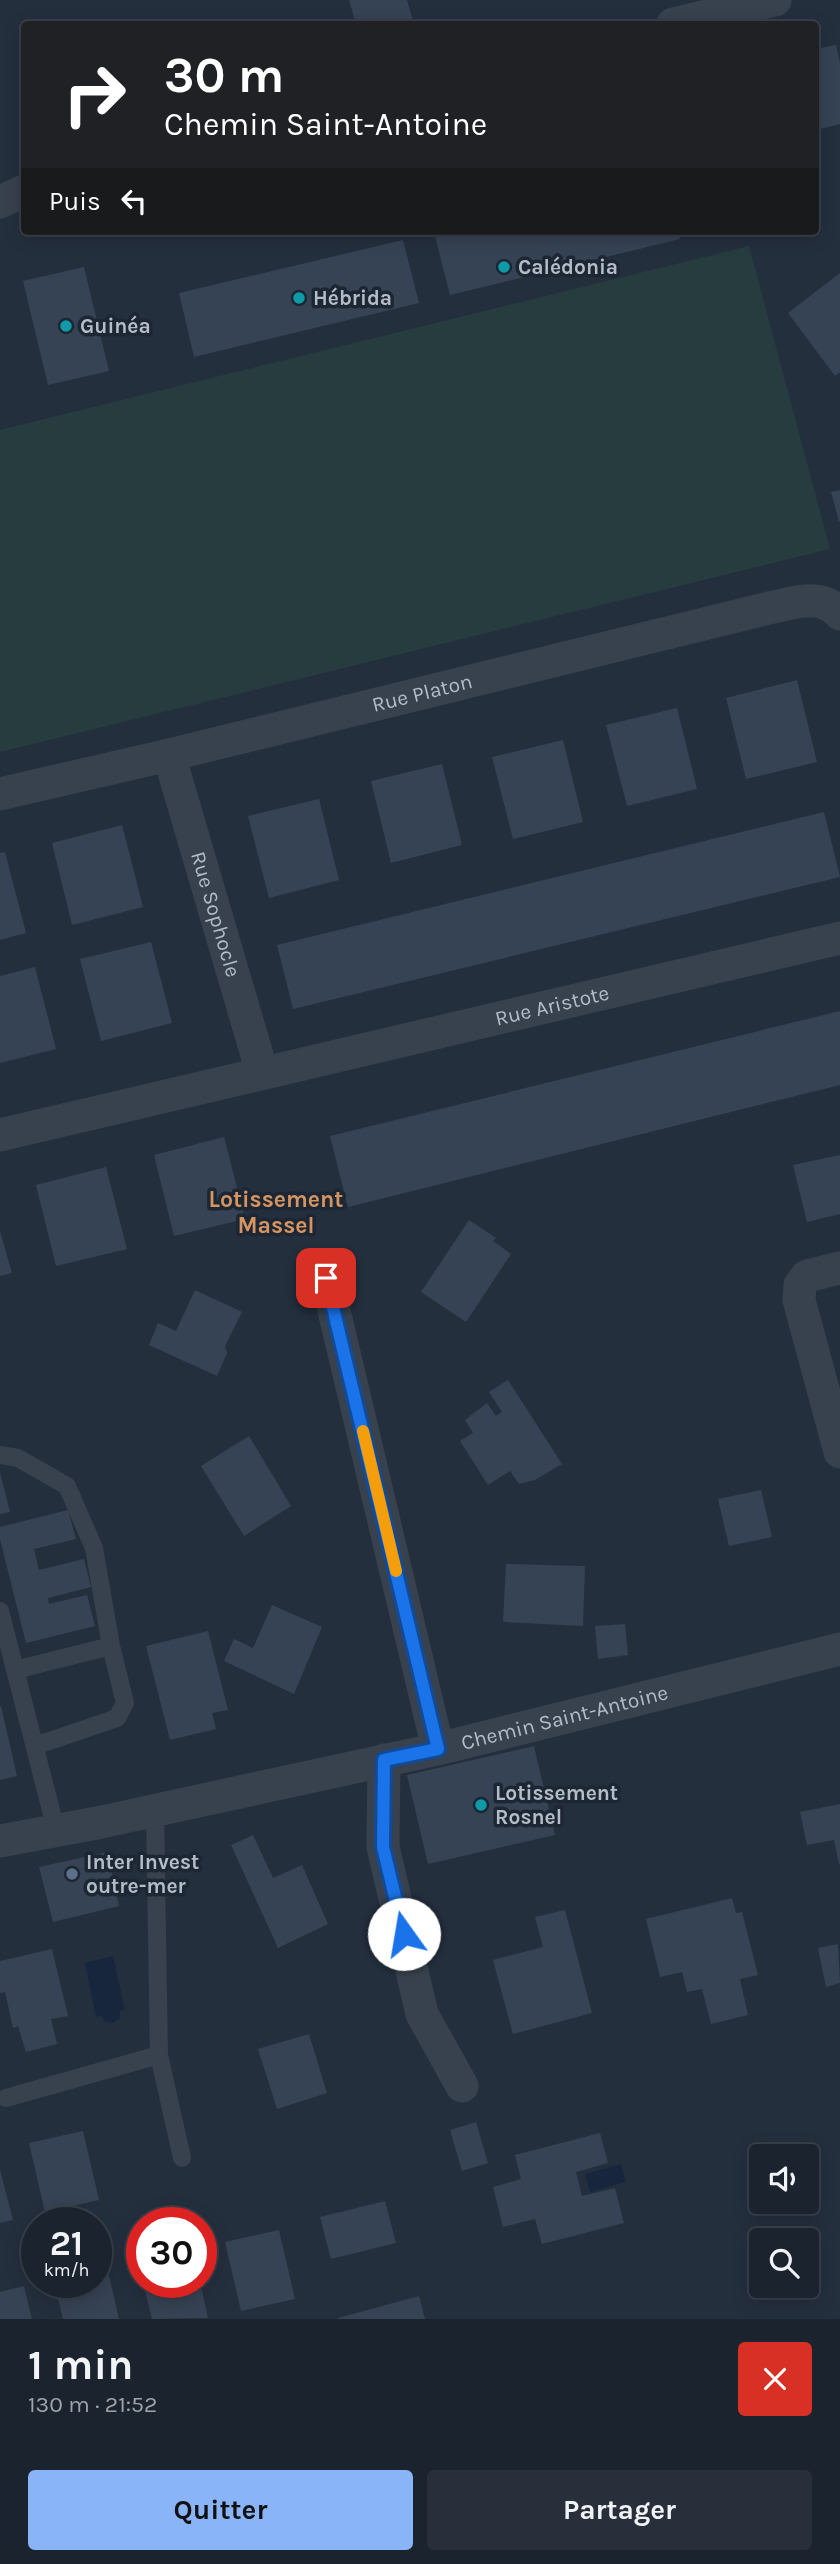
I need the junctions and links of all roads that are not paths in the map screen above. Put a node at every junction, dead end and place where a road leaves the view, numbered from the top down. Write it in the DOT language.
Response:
graph roads {
  1 [pos="775,0"];
  2 [pos="686,21"];
  3 [pos="21,192"];
  4 [pos="0,202"];
  5 [pos="840,614"];
  6 [pos="169,755"];
  7 [pos="0,793"];
  8 [pos="840,938"];
  9 [pos="262,1072"];
  10 [pos="0,1135"];
  11 [pos="839,1268"];
  12 [pos="326,1278"];
  13 [pos="840,1452"];
  14 [pos="0,1455"];
  15 [pos="0,1611"];
  16 [pos="111,1646"];
  17 [pos="840,1649"];
  18 [pos="15,1670"];
  19 [pos="35,1746"];
  20 [pos="438,1749"];
  21 [pos="384,1760"];
  22 [pos="155,1810"];
  23 [pos="56,1830"];
  24 [pos="0,1841"];
  25 [pos="159,2055"];
  26 [pos="462,2086"];
  27 [pos="6,2098"];
  28 [pos="182,2158"];
  1 -- 2 [label="street"];
  3 -- 4 [label="street"];
  5 -- 6 [label="street, Rue Platon"];
  6 -- 7 [label="street, Rue Platon"];
  6 -- 9 [label="street, Rue Sophocle"];
  8 -- 9 [label="street, Rue Aristote"];
  9 -- 10 [label="street, Rue Aristote"];
  11 -- 13 [label="street"];
  12 -- 20 [label="street"];
  14 -- 16 [label="lane"];
  15 -- 18 [label="lane"];
  16 -- 18 [label="lane"];
  16 -- 19 [label="lane"];
  17 -- 20 [label="street, Chemin Saint-Antoine"];
  18 -- 19 [label="lane"];
  19 -- 23 [label="lane"];
  20 -- 21 [label="street, Chemin Saint-Antoine"];
  21 -- 22 [label="street, Chemin Saint-Antoine"];
  21 -- 26 [label="street"];
  22 -- 23 [label="street, Chemin Saint-Antoine"];
  22 -- 25 [label="lane"];
  23 -- 24 [label="street, Chemin Saint-Antoine"];
  25 -- 27 [label="lane"];
  25 -- 28 [label="lane"];
}
